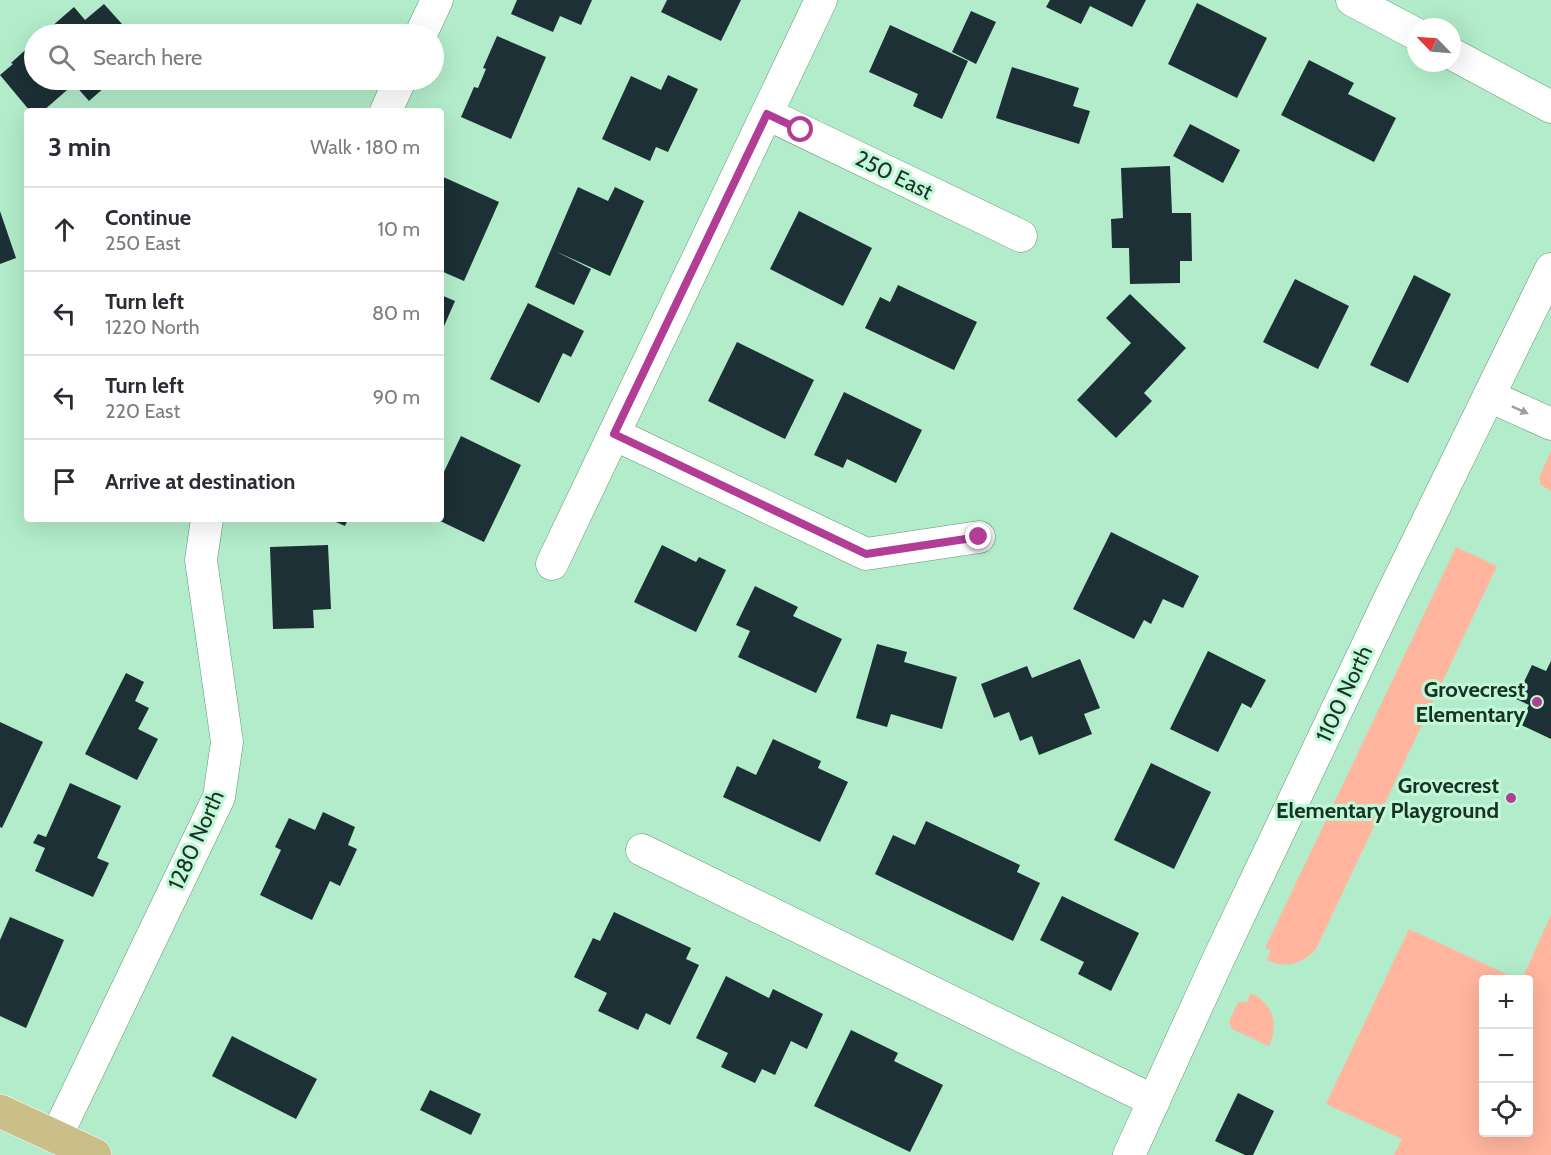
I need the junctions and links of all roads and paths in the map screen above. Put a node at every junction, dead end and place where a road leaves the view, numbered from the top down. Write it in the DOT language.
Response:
graph roads {
  1 [pos="437,0"];
  2 [pos="821,0"];
  3 [pos="1352,0"];
  4 [pos="426,24"];
  5 [pos="1407,29"];
  6 [pos="1461,59"];
  7 [pos="395,90"];
  8 [pos="1551,107"];
  9 [pos="387,108"];
  10 [pos="767,114"];
  11 [pos="1021,236"];
  12 [pos="1551,269"];
  13 [pos="1489,396"];
  14 [pos="1551,424"];
  15 [pos="614,434"];
  16 [pos="207,522"];
  17 [pos="979,537"];
  18 [pos="552,564"];
  19 [pos="642,850"];
  20 [pos="1154,1101"];
  21 [pos="0,1111"];
  22 [pos="56,1137"];
  23 [pos="95,1155"];
  24 [pos="1129,1155"];
  1 -- 4 [label="street"];
  2 -- 10 [label="street"];
  3 -- 5 [label="street"];
  6 -- 8 [label="street"];
  7 -- 9 [label="street"];
  10 -- 11 [label="street, 250 East"];
  10 -- 15 [label="street"];
  12 -- 13 [label="street, 1100 North"];
  13 -- 14 [label="street, one-way"];
  13 -- 20 [label="street, 1100 North"];
  15 -- 17 [label="street"];
  15 -- 18 [label="street"];
  16 -- 22 [label="street, 1280 North"];
  19 -- 20 [label="street"];
  20 -- 24 [label="street, 1100 North"];
  21 -- 22 [label="main road"];
  22 -- 23 [label="main road"];
}
